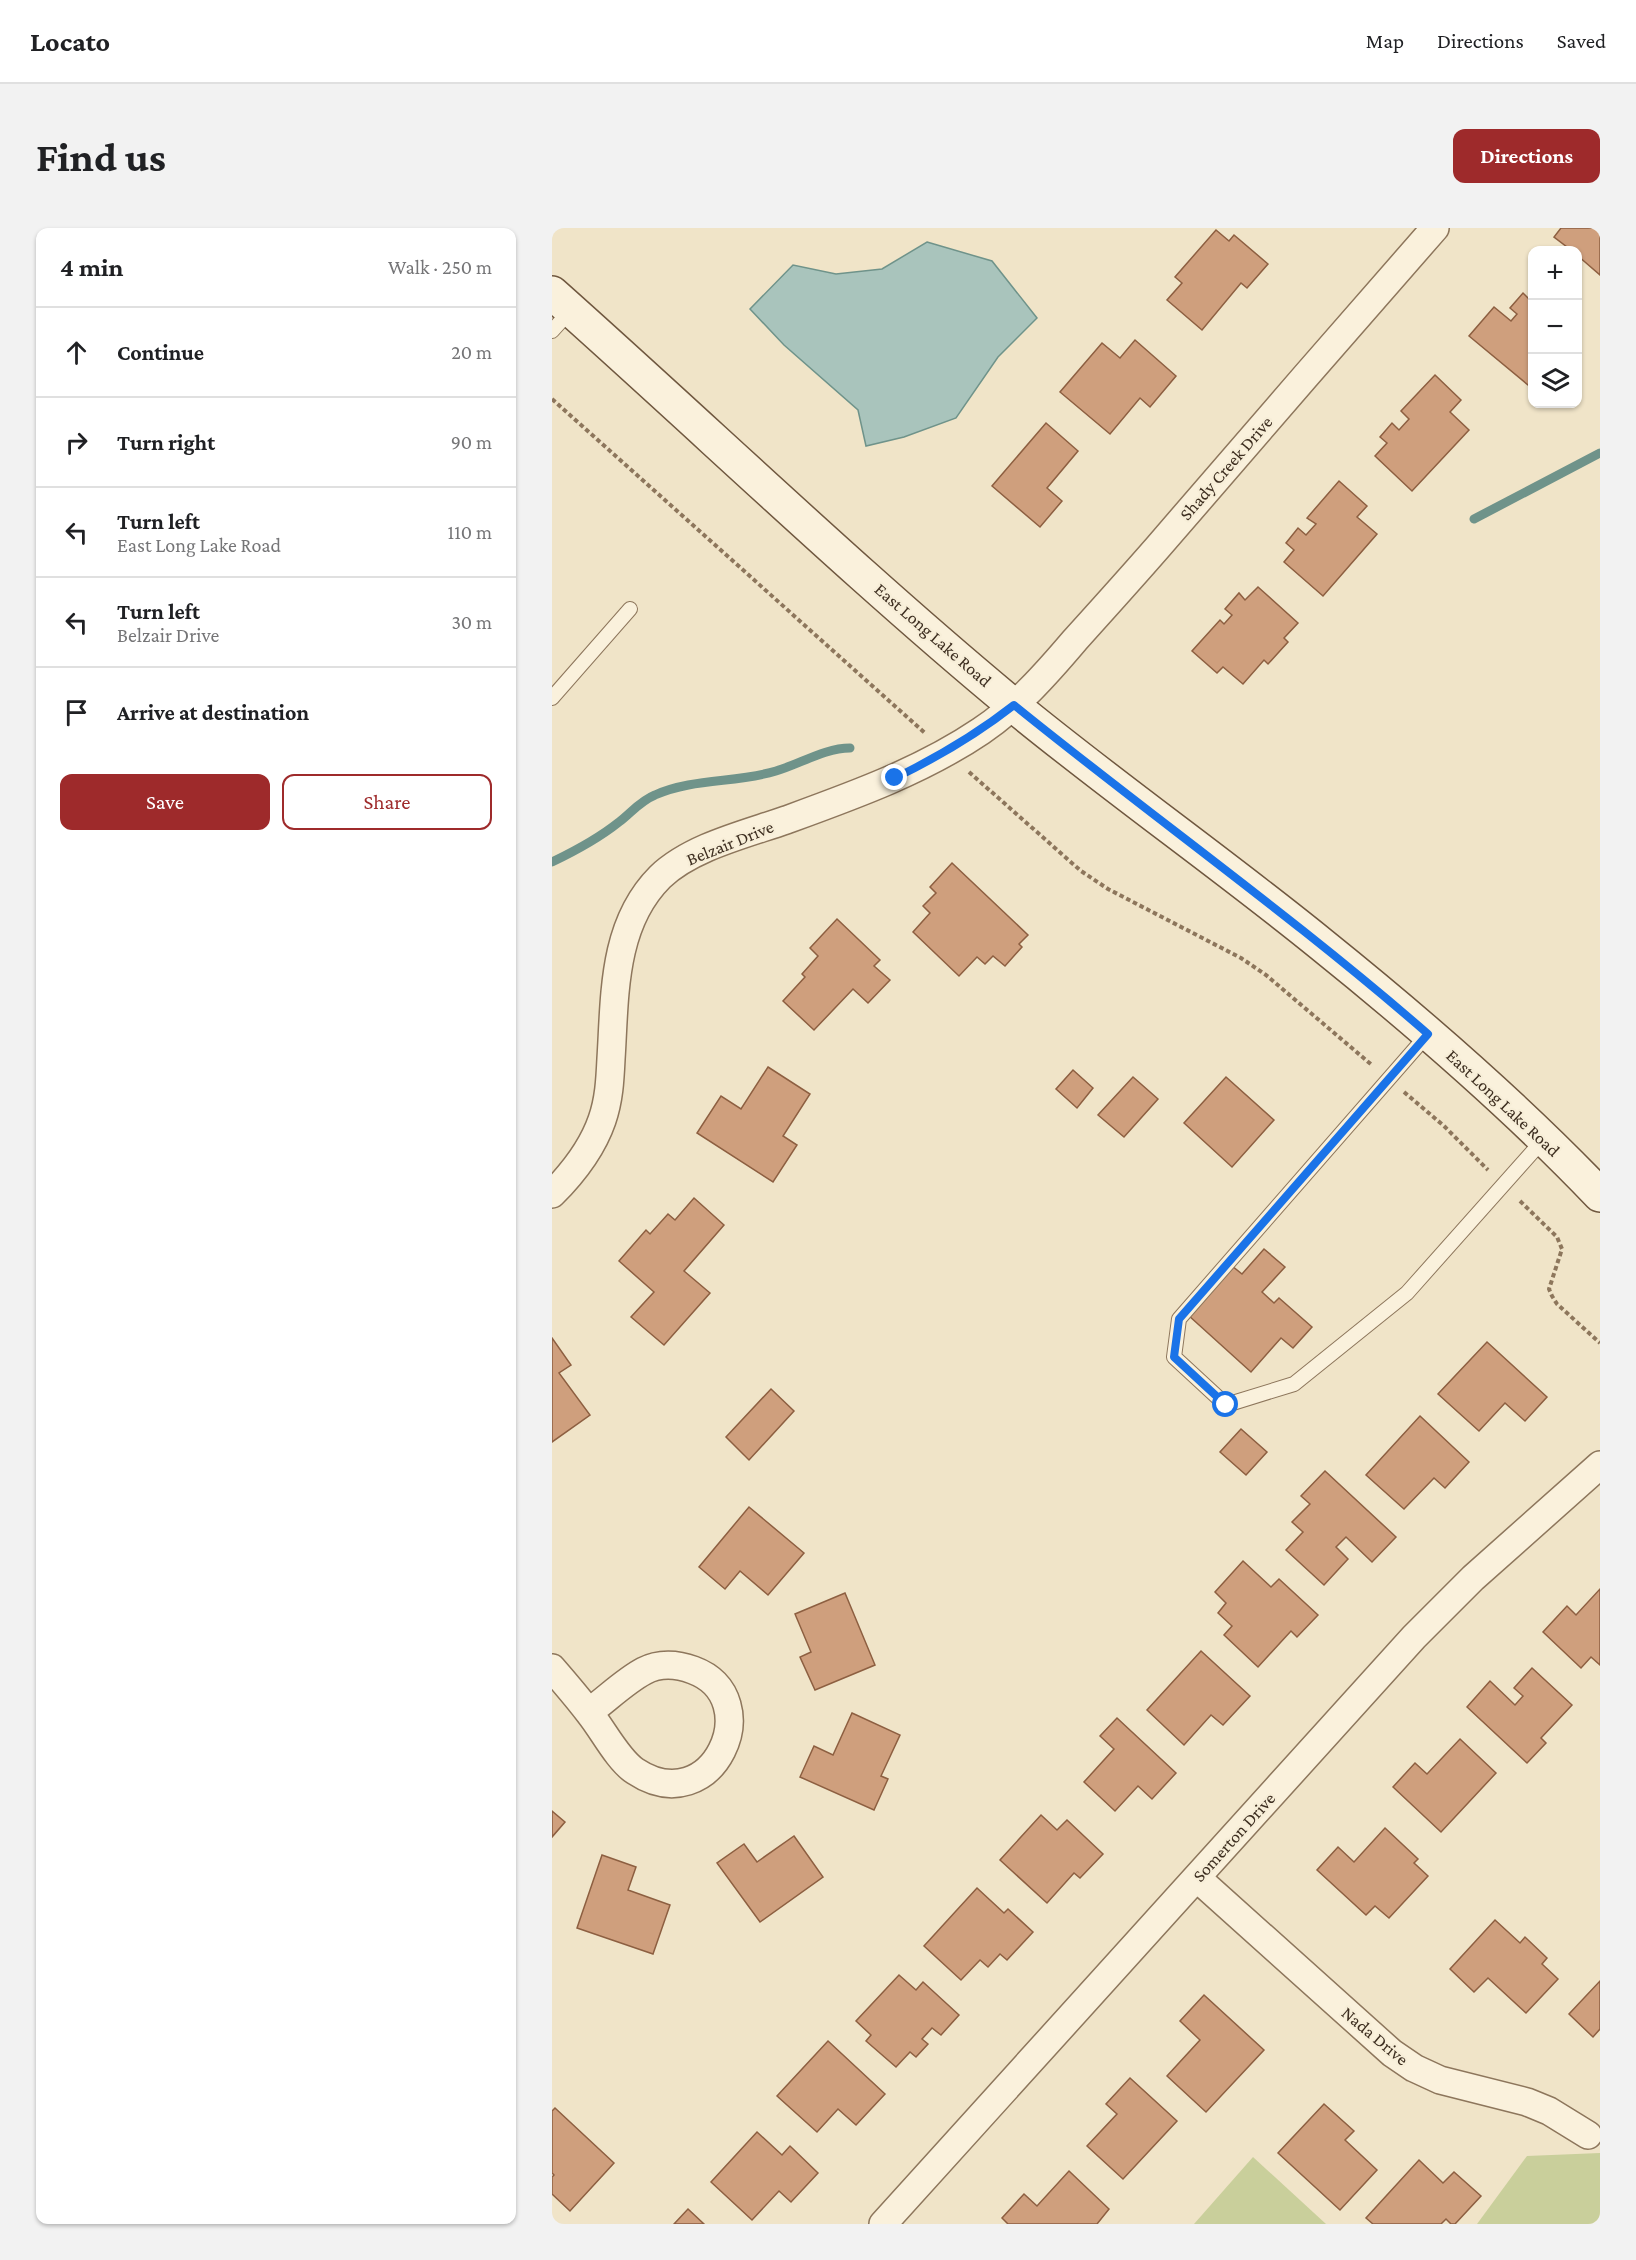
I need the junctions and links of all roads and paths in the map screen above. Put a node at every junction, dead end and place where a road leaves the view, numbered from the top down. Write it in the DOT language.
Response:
graph roads {
  1 [pos="1435,228"];
  2 [pos="558,311"];
  3 [pos="552,399"];
  4 [pos="630,609"];
  5 [pos="552,698"];
  6 [pos="1014,705"];
  7 [pos="925,733"];
  8 [pos="962,765"];
  9 [pos="1428,1034"];
  10 [pos="1379,1071"];
  11 [pos="1396,1086"];
  12 [pos="1544,1140"];
  13 [pos="1495,1177"];
  14 [pos="552,1194"];
  15 [pos="1600,1195"];
  16 [pos="1519,1200"];
  17 [pos="1600,1343"];
  18 [pos="1600,1465"];
  19 [pos="552,1668"];
  20 [pos="589,1712"];
  21 [pos="1197,1878"];
  22 [pos="1588,2135"];
  23 [pos="883,2224"];
  1 -- 6 [label="street, Shady Creek Drive"];
  2 -- 6 [label="main road, East Long Lake Road"];
  3 -- 7 [label="path"];
  4 -- 5 [label="lane"];
  6 -- 9 [label="main road, East Long Lake Road"];
  6 -- 14 [label="street, Belzair Drive"];
  8 -- 10 [label="path"];
  9 -- 12 [label="main road, East Long Lake Road"];
  9 -- 12 [label="lane"];
  11 -- 13 [label="path"];
  12 -- 15 [label="main road, East Long Lake Road"];
  16 -- 17 [label="path"];
  18 -- 21 [label="street, Somerton Drive"];
  19 -- 20 [label="street"];
  20 -- 20 [label="street"];
  21 -- 22 [label="street, Nada Drive"];
  21 -- 23 [label="street, Somerton Drive"];
}
